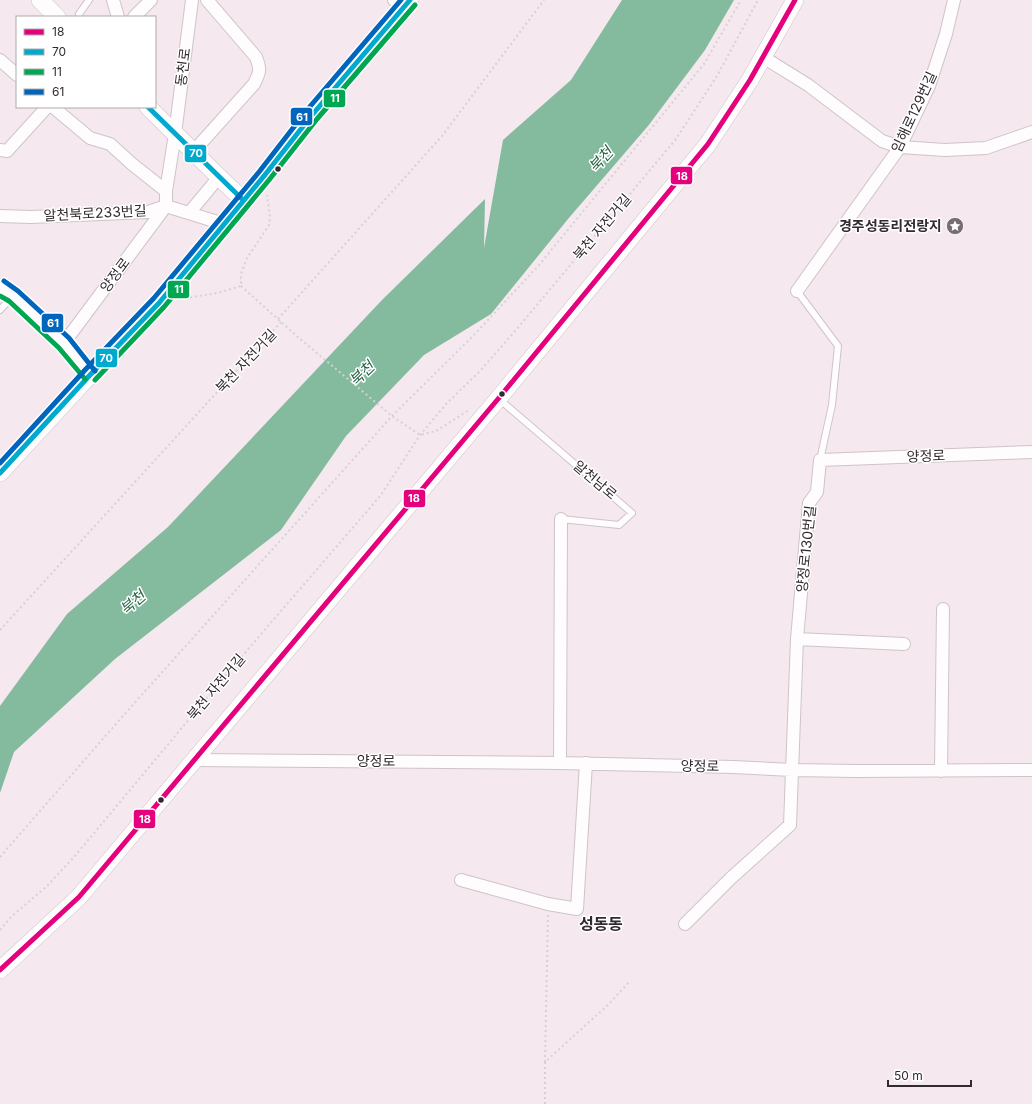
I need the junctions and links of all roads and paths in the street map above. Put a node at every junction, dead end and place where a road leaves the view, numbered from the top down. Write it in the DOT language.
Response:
graph roads {
  1 [pos="40,0"];
  2 [pos="89,0"];
  3 [pos="113,0"];
  4 [pos="151,0"];
  5 [pos="192,0"];
  6 [pos="207,0"];
  7 [pos="544,0"];
  8 [pos="741,0"];
  9 [pos="758,0"];
  10 [pos="794,0"];
  11 [pos="954,0"];
  12 [pos="403,3"];
  13 [pos="79,14"];
  14 [pos="56,16"];
  15 [pos="118,16"];
  16 [pos="135,16"];
  17 [pos="763,57"];
  18 [pos="0,60"];
  19 [pos="16,74"];
  20 [pos="46,108"];
  21 [pos="54,108"];
  22 [pos="149,108"];
  23 [pos="1032,132"];
  24 [pos="175,134"];
  25 [pos="900,147"];
  26 [pos="0,150"];
  27 [pos="193,152"];
  28 [pos="264,176"];
  29 [pos="219,177"];
  30 [pos="166,191"];
  31 [pos="244,200"];
  32 [pos="166,206"];
  33 [pos="189,213"];
  34 [pos="0,216"];
  35 [pos="224,224"];
  36 [pos="241,286"];
  37 [pos="7,291"];
  38 [pos="797,291"];
  39 [pos="159,303"];
  40 [pos="0,310"];
  41 [pos="278,319"];
  42 [pos="281,322"];
  43 [pos="64,343"];
  44 [pos="90,375"];
  45 [pos="498,399"];
  46 [pos="469,410"];
  47 [pos="392,416"];
  48 [pos="420,435"];
  49 [pos="1032,452"];
  50 [pos="820,460"];
  51 [pos="0,473"];
  52 [pos="561,519"];
  53 [pos="943,609"];
  54 [pos="0,630"];
  55 [pos="797,639"];
  56 [pos="904,644"];
  57 [pos="193,760"];
  58 [pos="560,763"];
  59 [pos="586,763"];
  60 [pos="792,770"];
  61 [pos="1032,770"];
  62 [pos="941,771"];
  63 [pos="0,857"];
  64 [pos="461,880"];
  65 [pos="548,904"];
  66 [pos="685,924"];
  67 [pos="0,930"];
  68 [pos="0,970"];
  69 [pos="630,982"];
  70 [pos="545,1062"];
  71 [pos="545,1104"];
  1 -- 14 [label="street"];
  2 -- 13 [label="lane"];
  3 -- 15 [label="street"];
  4 -- 16 [label="street"];
  5 -- 24 [label="street, 동천로"];
  6 -- 27 [label="street"];
  7 -- 41 [label="path, 북천 자전거길"];
  8 -- 47 [label="path"];
  9 -- 48 [label="path, 북천 자전거길"];
  10 -- 17 [label="street"];
  11 -- 25 [label="street, 임해로129번길"];
  12 -- 28 [label="street"];
  17 -- 25 [label="street"];
  17 -- 45 [label="street"];
  18 -- 19 [label="street"];
  20 -- 26 [label="street"];
  21 -- 30 [label="street, 알천북로233번길"];
  22 -- 24 [label="street"];
  23 -- 25 [label="street"];
  24 -- 27 [label="street"];
  24 -- 30 [label="street, 동천로"];
  25 -- 38 [label="street, 임해로129번길"];
  27 -- 29 [label="street"];
  28 -- 31 [label="street"];
  28 -- 36 [label="path"];
  29 -- 31 [label="street"];
  29 -- 33 [label="street"];
  30 -- 32 [label="street, 동천로"];
  31 -- 35 [label="street"];
  32 -- 33 [label="street, 알천북로233번길"];
  32 -- 34 [label="street, 알천북로233번길"];
  32 -- 43 [label="street, 양정로"];
  33 -- 35 [label="street, 알천북로233번길"];
  35 -- 39 [label="street"];
  36 -- 39 [label="path"];
  36 -- 41 [label="path, 북천 자전거길"];
  37 -- 40 [label="lane"];
  37 -- 43 [label="street"];
  38 -- 50 [label="lane"];
  39 -- 44 [label="street"];
  41 -- 42 [label="path, 북천 자전거길"];
  42 -- 47 [label="path, 북천 자전거길"];
  42 -- 54 [label="path, 북천 자전거길"];
  43 -- 44 [label="street"];
  44 -- 51 [label="street"];
  45 -- 52 [label="lane, 알천남로"];
  45 -- 57 [label="street"];
  46 -- 48 [label="path"];
  47 -- 48 [label="path, 북천 자전거길"];
  47 -- 63 [label="path"];
  48 -- 67 [label="path, 북천 자전거길"];
  49 -- 50 [label="street, 양정로"];
  50 -- 55 [label="street, 양정로130번길"];
  52 -- 58 [label="street"];
  53 -- 62 [label="street"];
  55 -- 56 [label="street"];
  55 -- 60 [label="street, 양정로130번길"];
  57 -- 58 [label="street, 양정로"];
  57 -- 68 [label="street"];
  58 -- 59 [label="street, 양정로"];
  59 -- 60 [label="street, 양정로"];
  59 -- 65 [label="street"];
  60 -- 62 [label="street, 양정로"];
  60 -- 66 [label="street"];
  61 -- 62 [label="street, 양정로"];
  64 -- 65 [label="street"];
  65 -- 70 [label="path"];
  69 -- 70 [label="path"];
  70 -- 71 [label="path"];
}
